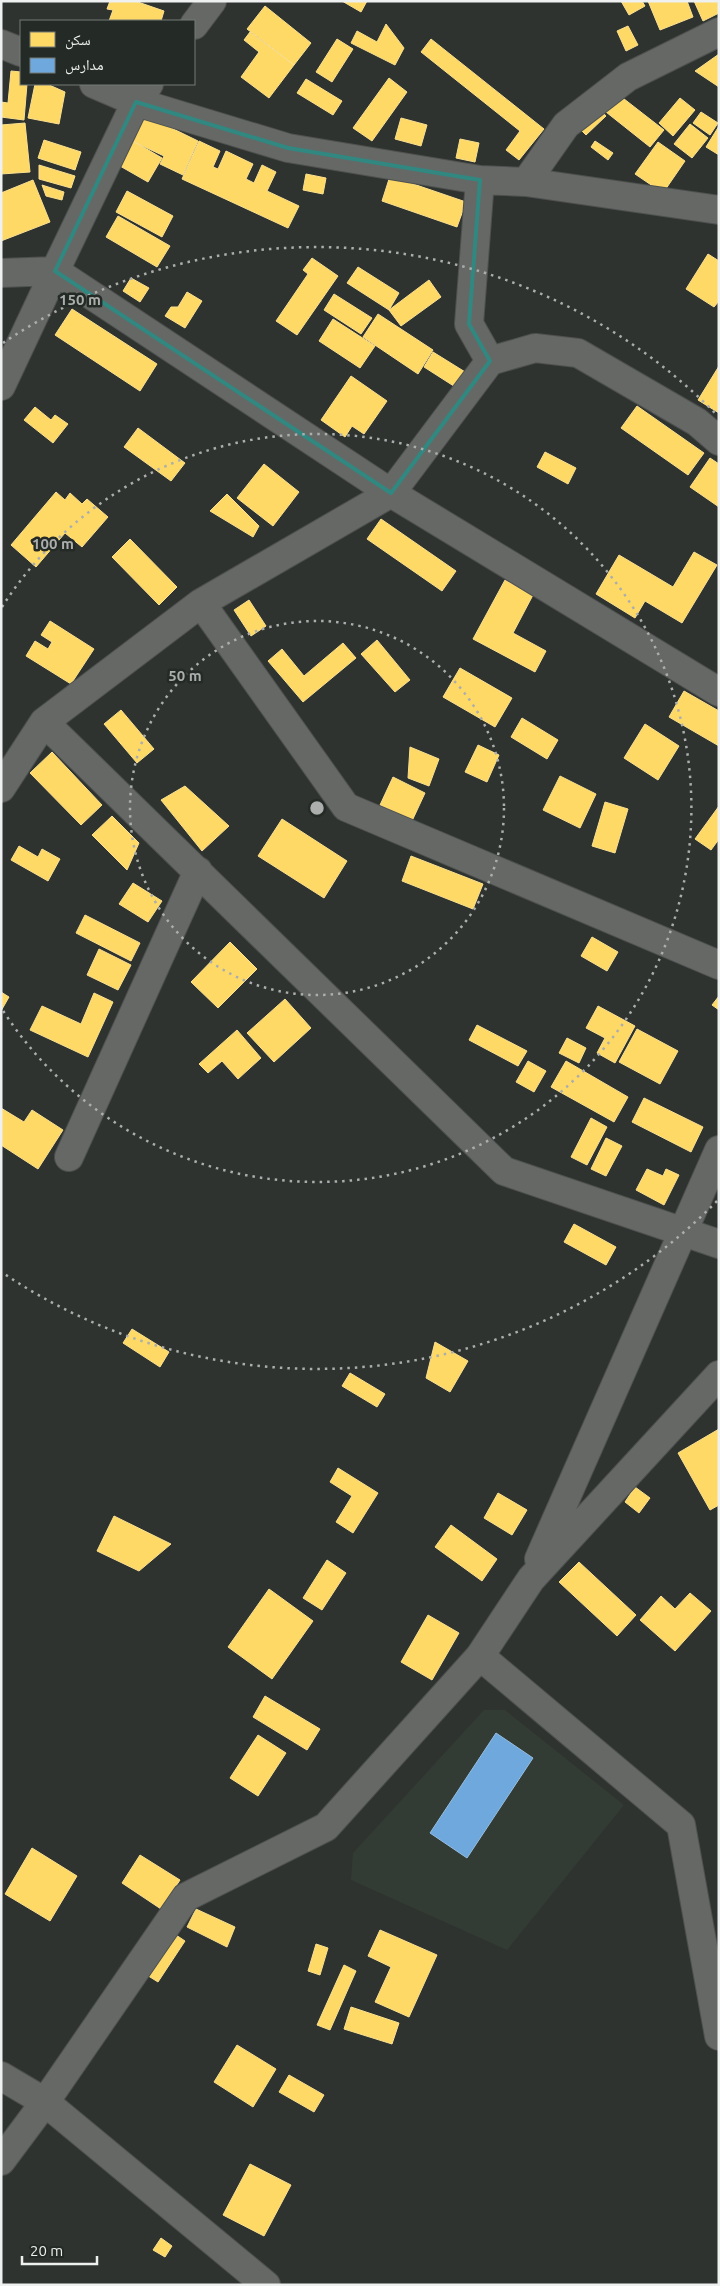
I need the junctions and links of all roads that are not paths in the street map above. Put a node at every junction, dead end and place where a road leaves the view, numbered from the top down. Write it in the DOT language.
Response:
graph roads {
  1 [pos="212,1"];
  2 [pos="195,24"];
  3 [pos="719,32"];
  4 [pos="1,44"];
  5 [pos="20,52"];
  6 [pos="99,85"];
  7 [pos="143,93"];
  8 [pos="480,180"];
  9 [pos="526,182"];
  10 [pos="719,210"];
  11 [pos="55,271"];
  12 [pos="1,273"];
  13 [pos="490,361"];
  14 [pos="1,386"];
  15 [pos="719,441"];
  16 [pos="391,493"];
  17 [pos="201,603"];
  18 [pos="719,692"];
  19 [pos="44,722"];
  20 [pos="1,788"];
  21 [pos="198,871"];
  22 [pos="719,965"];
  23 [pos="719,1150"];
  24 [pos="69,1157"];
  25 [pos="682,1232"];
  26 [pos="719,1244"];
  27 [pos="719,1375"];
  28 [pos="531,1579"];
  29 [pos="480,1656"];
  30 [pos="719,2036"];
  31 [pos="1,2076"];
  32 [pos="45,2102"];
  33 [pos="1,2161"];
  34 [pos="266,2285"];
  1 -- 2 [label="street"];
  3 -- 9 [label="street"];
  4 -- 5 [label="street"];
  6 -- 7 [label="street"];
  7 -- 8 [label="street"];
  7 -- 11 [label="street"];
  8 -- 9 [label="street"];
  8 -- 13 [label="street"];
  9 -- 10 [label="street"];
  11 -- 12 [label="street"];
  11 -- 14 [label="street"];
  11 -- 16 [label="street"];
  13 -- 15 [label="street"];
  13 -- 16 [label="street"];
  16 -- 17 [label="street"];
  16 -- 18 [label="street"];
  17 -- 19 [label="street"];
  17 -- 22 [label="street"];
  19 -- 20 [label="street"];
  19 -- 21 [label="street"];
  21 -- 24 [label="street"];
  21 -- 25 [label="street"];
  23 -- 25 [label="street"];
  25 -- 26 [label="street"];
  25 -- 28 [label="street"];
  27 -- 28 [label="street"];
  28 -- 29 [label="street"];
  29 -- 30 [label="street"];
  29 -- 32 [label="street"];
  31 -- 32 [label="street"];
  32 -- 33 [label="street"];
  32 -- 34 [label="street"];
}
